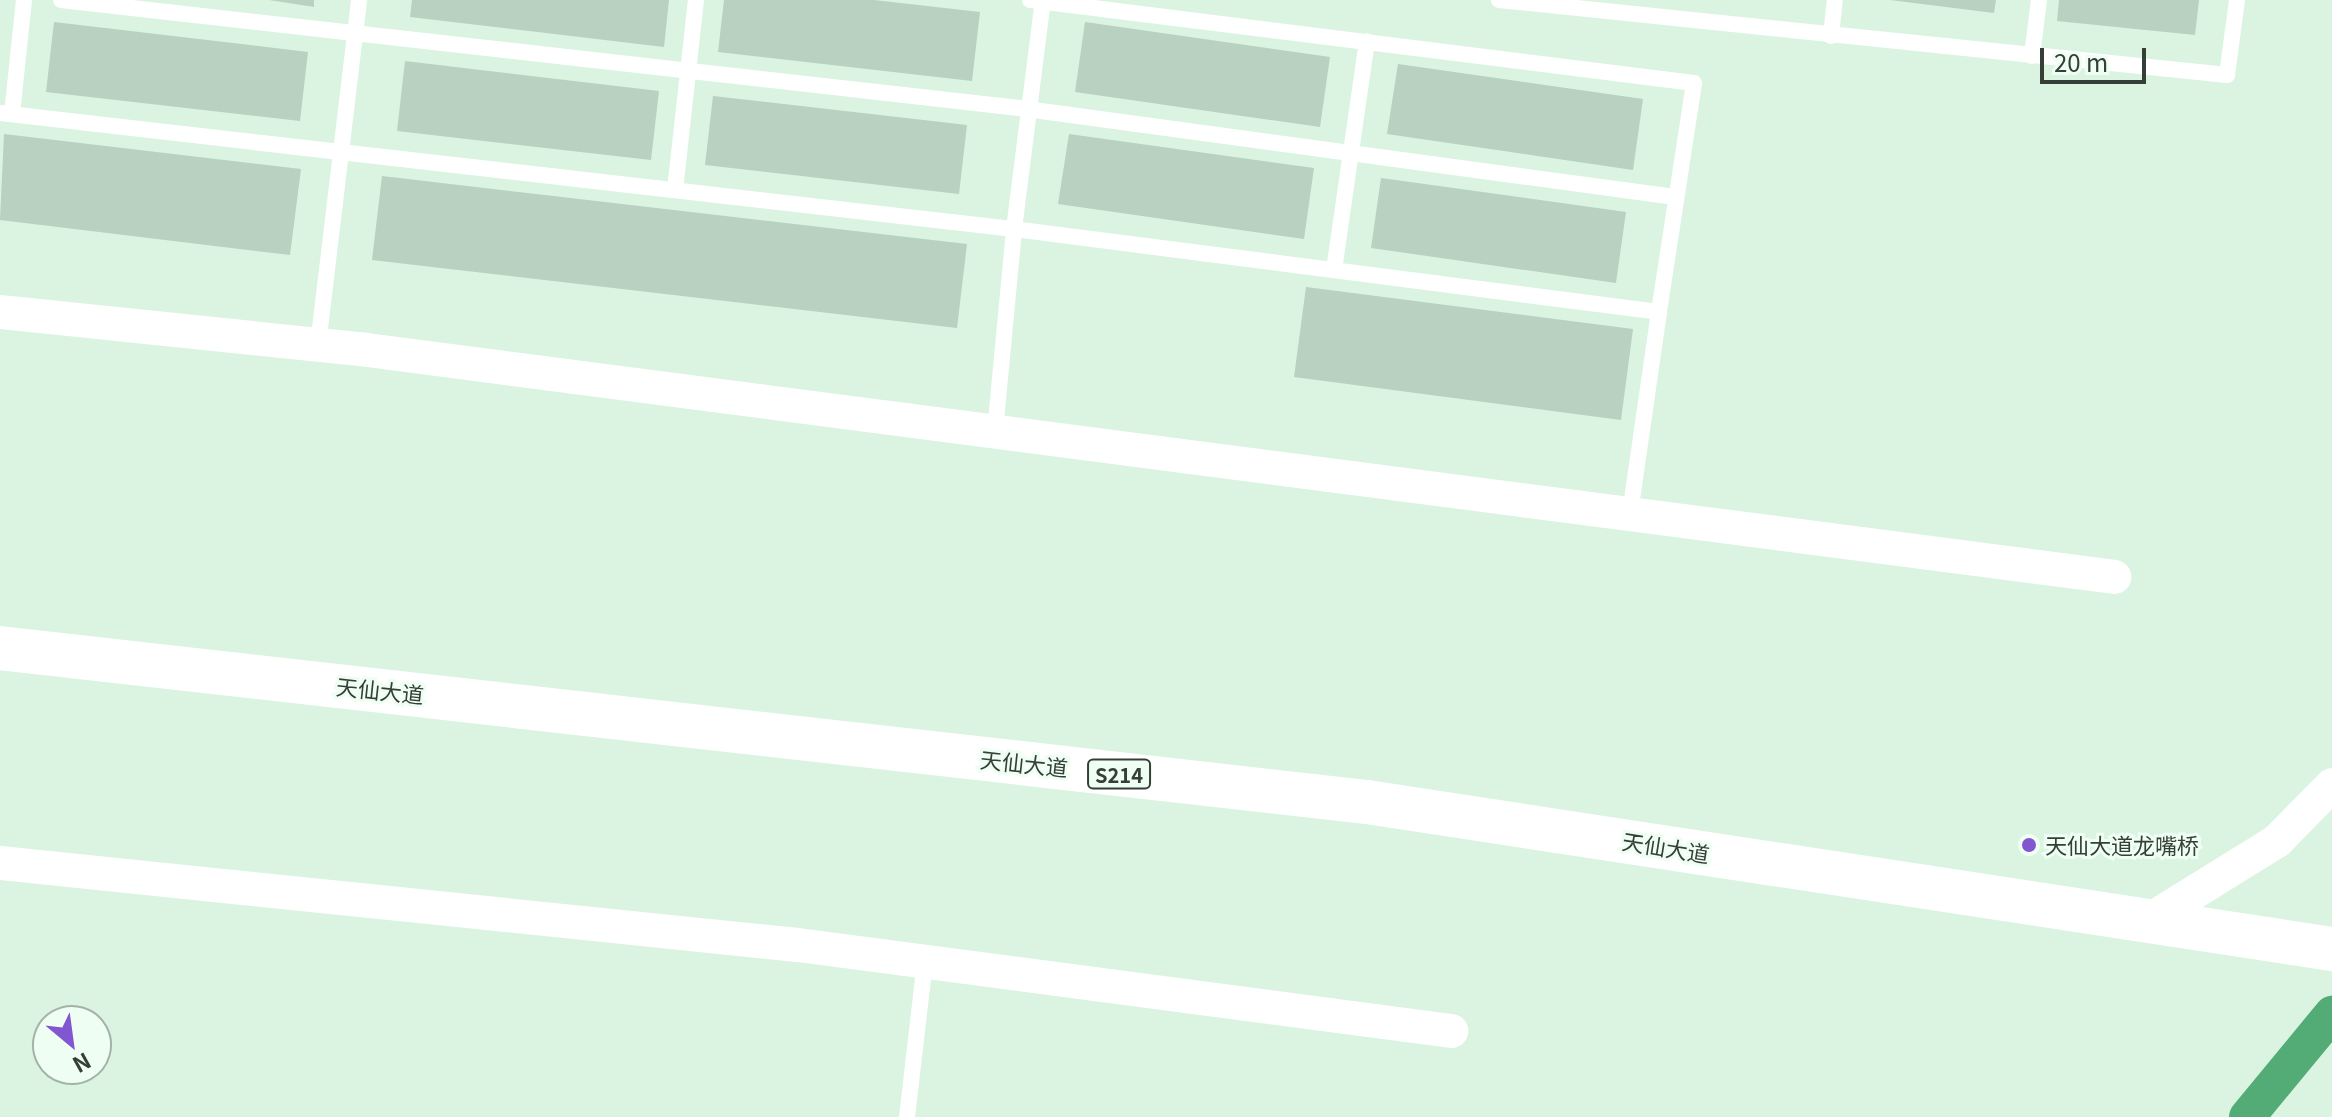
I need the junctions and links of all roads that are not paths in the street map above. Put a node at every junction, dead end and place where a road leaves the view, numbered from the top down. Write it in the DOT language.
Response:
graph roads {
  1 [pos="24,0"];
  2 [pos="61,0"];
  3 [pos="359,0"];
  4 [pos="696,0"];
  5 [pos="1499,0"];
  6 [pos="1835,0"];
  7 [pos="2039,0"];
  8 [pos="2237,0"];
  9 [pos="1036,1"];
  10 [pos="1629,7"];
  11 [pos="355,31"];
  12 [pos="1831,36"];
  13 [pos="1367,41"];
  14 [pos="2032,56"];
  15 [pos="688,70"];
  16 [pos="1030,109"];
  17 [pos="6,114"];
  18 [pos="340,151"];
  19 [pos="1350,152"];
  20 [pos="675,190"];
  21 [pos="1675,197"];
  22 [pos="1014,229"];
  23 [pos="1334,270"];
  24 [pos="0,312"];
  25 [pos="1659,312"];
  26 [pos="318,345"];
  27 [pos="995,431"];
  28 [pos="1630,514"];
  29 [pos="2114,577"];
  30 [pos="0,648"];
  31 [pos="2332,785"];
  32 [pos="0,863"];
  33 [pos="2148,921"];
  34 [pos="2332,949"];
  35 [pos="925,962"];
  36 [pos="1451,1031"];
  37 [pos="907,1117"];
  1 -- 17 [label="lane"];
  2 -- 11 [label="lane"];
  3 -- 11 [label="lane"];
  4 -- 15 [label="lane"];
  5 -- 10 [label="lane"];
  6 -- 12 [label="lane"];
  7 -- 14 [label="lane"];
  8 -- 14 [label="lane"];
  9 -- 13 [label="lane"];
  9 -- 16 [label="lane"];
  10 -- 12 [label="lane"];
  11 -- 15 [label="lane"];
  11 -- 18 [label="lane"];
  12 -- 14 [label="lane"];
  13 -- 19 [label="lane"];
  13 -- 21 [label="lane"];
  15 -- 16 [label="lane"];
  15 -- 20 [label="lane"];
  16 -- 19 [label="lane"];
  16 -- 22 [label="lane"];
  17 -- 18 [label="lane"];
  18 -- 20 [label="lane"];
  18 -- 26 [label="lane"];
  19 -- 21 [label="lane"];
  19 -- 23 [label="lane"];
  20 -- 22 [label="lane"];
  21 -- 25 [label="lane"];
  22 -- 23 [label="lane"];
  22 -- 27 [label="lane"];
  23 -- 25 [label="lane"];
  24 -- 26 [label="street"];
  25 -- 28 [label="lane"];
  26 -- 27 [label="street"];
  27 -- 28 [label="street"];
  28 -- 29 [label="street"];
  30 -- 33 [label="main road, 天仙大道 / S214"];
  31 -- 33 [label="street"];
  32 -- 35 [label="street"];
  33 -- 34 [label="main road, 天仙大道 / S214"];
  35 -- 36 [label="street"];
  35 -- 37 [label="lane"];
}
